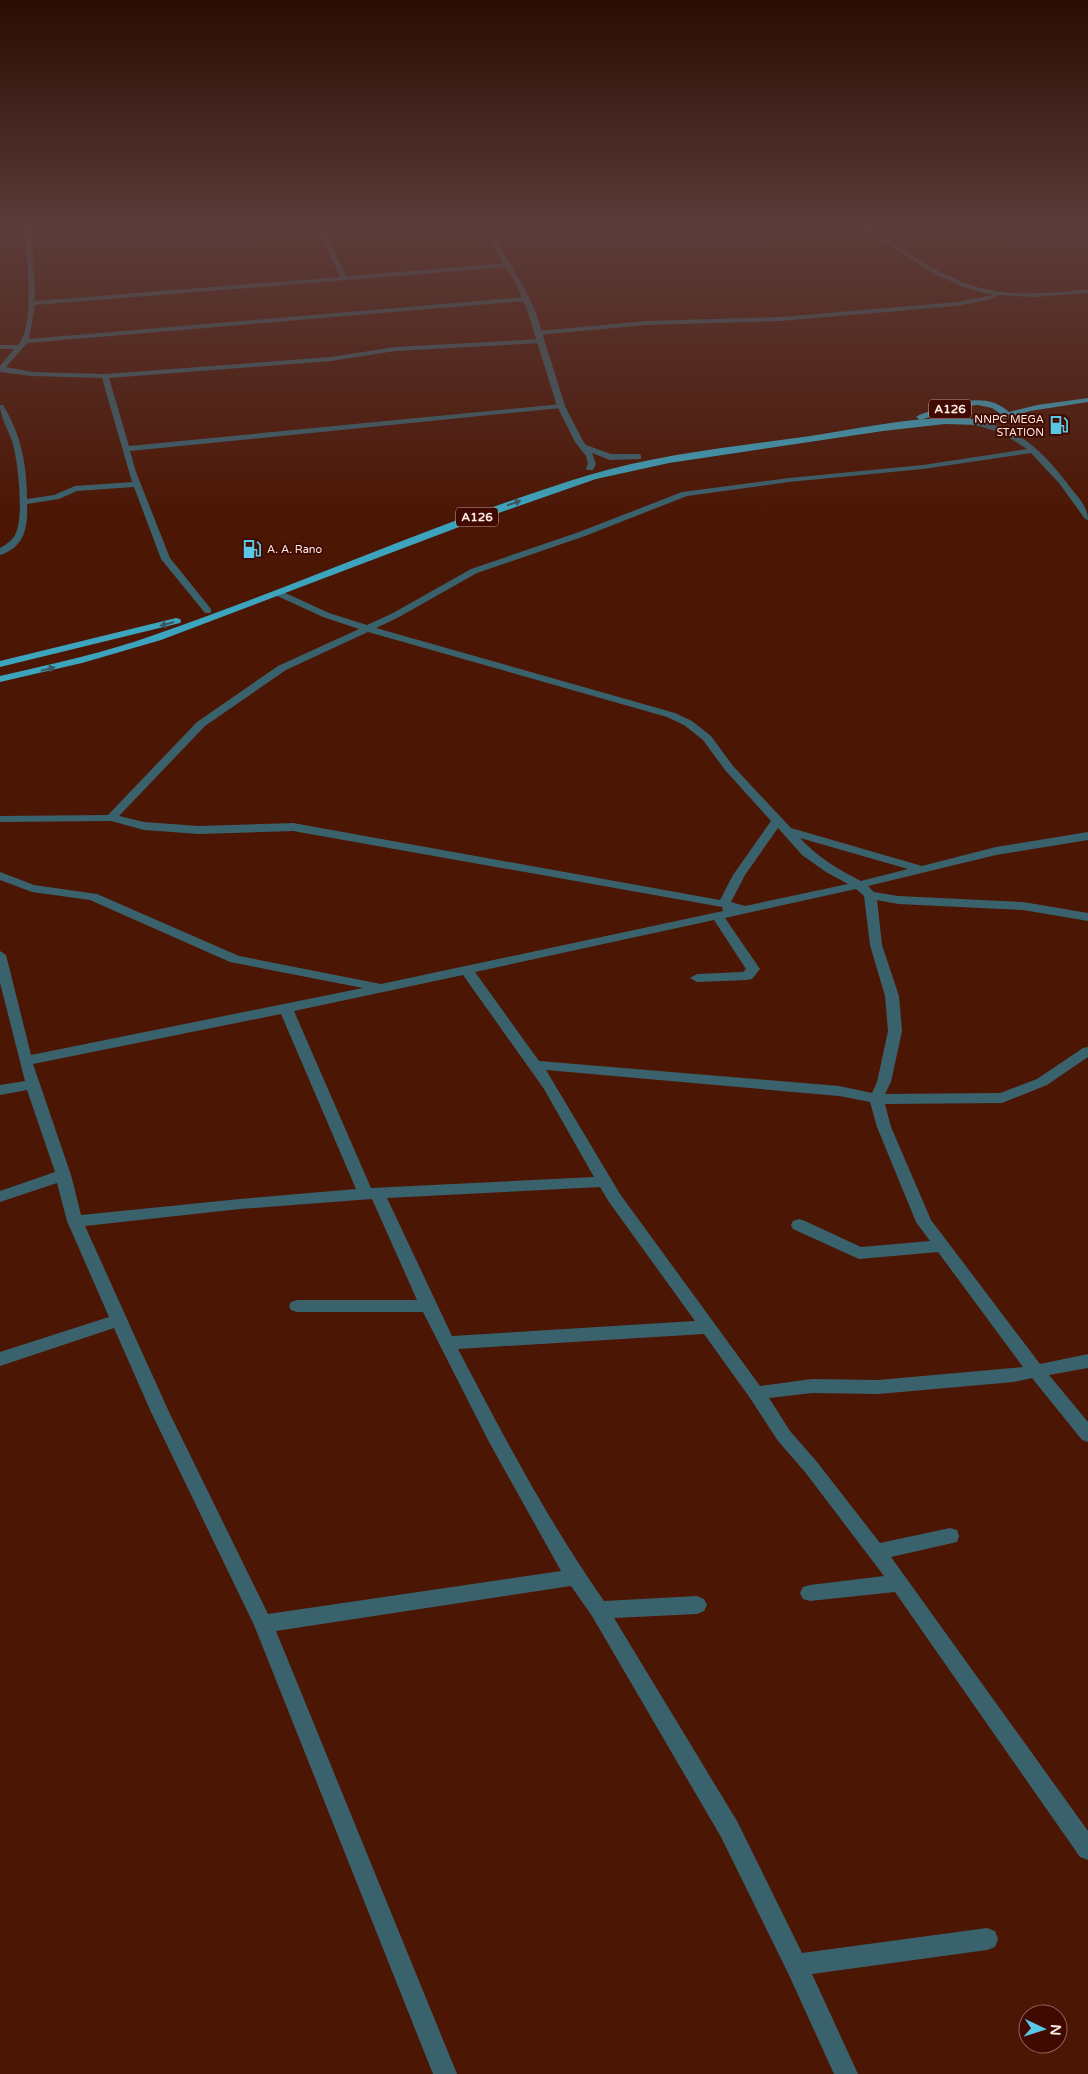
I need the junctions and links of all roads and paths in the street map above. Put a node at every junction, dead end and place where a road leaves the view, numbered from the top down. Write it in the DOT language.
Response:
graph roads {
  1 [pos="28,323"];
  2 [pos="255,323"];
  3 [pos="534,323"];
  4 [pos="655,323"];
  5 [pos="539,337"];
  6 [pos="23,344"];
  7 [pos="0,347"];
  8 [pos="2,369"];
  9 [pos="105,376"];
  10 [pos="1088,394"];
  11 [pos="1088,400"];
  12 [pos="985,404"];
  13 [pos="561,406"];
  14 [pos="0,407"];
  15 [pos="952,407"];
  16 [pos="1003,418"];
  17 [pos="973,422"];
  18 [pos="1007,432"];
  19 [pos="584,447"];
  20 [pos="126,449"];
  21 [pos="1033,450"];
  22 [pos="638,457"];
  23 [pos="590,468"];
  24 [pos="558,478"];
  25 [pos="137,484"];
  26 [pos="514,494"];
  27 [pos="23,502"];
  28 [pos="1088,517"];
  29 [pos="0,552"];
  30 [pos="278,593"];
  31 [pos="208,611"];
  32 [pos="368,628"];
  33 [pos="0,664"];
  34 [pos="0,679"];
  35 [pos="111,818"];
  36 [pos="0,819"];
  37 [pos="777,821"];
  38 [pos="786,831"];
  39 [pos="1088,836"];
  40 [pos="922,869"];
  41 [pos="0,876"];
  42 [pos="859,885"];
  43 [pos="870,895"];
  44 [pos="728,908"];
  45 [pos="717,915"];
  46 [pos="1088,917"];
  47 [pos="0,955"];
  48 [pos="466,969"];
  49 [pos="697,978"];
  50 [pos="381,988"];
  51 [pos="286,1009"];
  52 [pos="1088,1051"];
  53 [pos="25,1061"];
  54 [pos="534,1065"];
  55 [pos="33,1084"];
  56 [pos="0,1090"];
  57 [pos="876,1098"];
  58 [pos="63,1175"];
  59 [pos="604,1182"];
  60 [pos="372,1194"];
  61 [pos="0,1197"];
  62 [pos="75,1221"];
  63 [pos="799,1225"];
  64 [pos="940,1246"];
  65 [pos="297,1306"];
  66 [pos="428,1306"];
  67 [pos="118,1320"];
  68 [pos="707,1327"];
  69 [pos="447,1344"];
  70 [pos="0,1359"];
  71 [pos="1088,1361"];
  72 [pos="1035,1370"];
  73 [pos="756,1393"];
  74 [pos="1088,1435"];
  75 [pos="950,1536"];
  76 [pos="877,1552"];
  77 [pos="575,1577"];
  78 [pos="900,1583"];
  79 [pos="810,1593"];
  80 [pos="697,1605"];
  81 [pos="599,1610"];
  82 [pos="263,1624"];
  83 [pos="1088,1849"];
  84 [pos="987,1939"];
  85 [pos="796,1965"];
  86 [pos="445,2074"];
  87 [pos="846,2074"];
  1 -- 6 [label="street"];
  2 -- 6 [label="street"];
  3 -- 5 [label="street"];
  4 -- 5 [label="street"];
  5 -- 9 [label="street"];
  5 -- 13 [label="street"];
  6 -- 7 [label="street"];
  6 -- 8 [label="street"];
  8 -- 9 [label="street"];
  9 -- 20 [label="street"];
  10 -- 12 [label="highway, A126"];
  11 -- 16 [label="highway, A126"];
  12 -- 15 [label="highway, A126"];
  12 -- 16 [label="highway, A126"];
  13 -- 19 [label="street"];
  13 -- 20 [label="street"];
  14 -- 27 [label="street"];
  15 -- 17 [label="highway, A126"];
  15 -- 22 [label="highway, A126"];
  16 -- 17 [label="highway, A126"];
  16 -- 18 [label="street"];
  17 -- 18 [label="street"];
  30 -- 17 [label="highway, A126, one-way"];
  18 -- 21 [label="street"];
  19 -- 22 [label="street"];
  19 -- 23 [label="street"];
  20 -- 25 [label="street"];
  21 -- 28 [label="street"];
  21 -- 32 [label="street"];
  22 -- 23 [label="highway, A126"];
  23 -- 24 [label="highway, A126"];
  25 -- 27 [label="street"];
  25 -- 31 [label="street"];
  26 -- 31 [label="highway, A126"];
  27 -- 29 [label="street"];
  30 -- 32 [label="street"];
  34 -- 30 [label="highway, A126, one-way"];
  31 -- 33 [label="highway, A126, one-way"];
  32 -- 35 [label="street"];
  32 -- 37 [label="street"];
  35 -- 36 [label="street"];
  35 -- 44 [label="street"];
  37 -- 38 [label="street"];
  37 -- 44 [label="street"];
  38 -- 40 [label="street"];
  38 -- 42 [label="street"];
  39 -- 40 [label="street"];
  40 -- 42 [label="street"];
  41 -- 50 [label="street"];
  42 -- 43 [label="street"];
  42 -- 44 [label="street"];
  43 -- 46 [label="street"];
  43 -- 57 [label="street"];
  44 -- 45 [label="street"];
  45 -- 48 [label="street"];
  45 -- 49 [label="street"];
  47 -- 53 [label="street"];
  48 -- 50 [label="street"];
  48 -- 54 [label="street"];
  50 -- 51 [label="street"];
  51 -- 53 [label="street"];
  51 -- 60 [label="street"];
  52 -- 57 [label="street"];
  53 -- 55 [label="street"];
  54 -- 57 [label="street"];
  54 -- 59 [label="street"];
  55 -- 56 [label="street"];
  55 -- 58 [label="street"];
  57 -- 64 [label="street"];
  58 -- 61 [label="street"];
  58 -- 62 [label="street"];
  59 -- 60 [label="street"];
  59 -- 68 [label="street"];
  60 -- 62 [label="street"];
  60 -- 66 [label="street"];
  62 -- 67 [label="street"];
  63 -- 64 [label="street"];
  64 -- 72 [label="street"];
  65 -- 66 [label="street"];
  66 -- 69 [label="street"];
  67 -- 70 [label="street"];
  67 -- 82 [label="street"];
  68 -- 69 [label="street"];
  68 -- 73 [label="street"];
  69 -- 77 [label="street"];
  71 -- 72 [label="street"];
  72 -- 73 [label="street"];
  72 -- 74 [label="street"];
  73 -- 76 [label="street"];
  75 -- 76 [label="street"];
  76 -- 78 [label="street"];
  77 -- 81 [label="street"];
  77 -- 82 [label="street"];
  78 -- 79 [label="street"];
  78 -- 83 [label="street"];
  80 -- 81 [label="street"];
  81 -- 85 [label="street"];
  82 -- 86 [label="street"];
  84 -- 85 [label="street"];
  85 -- 87 [label="street"];
}
